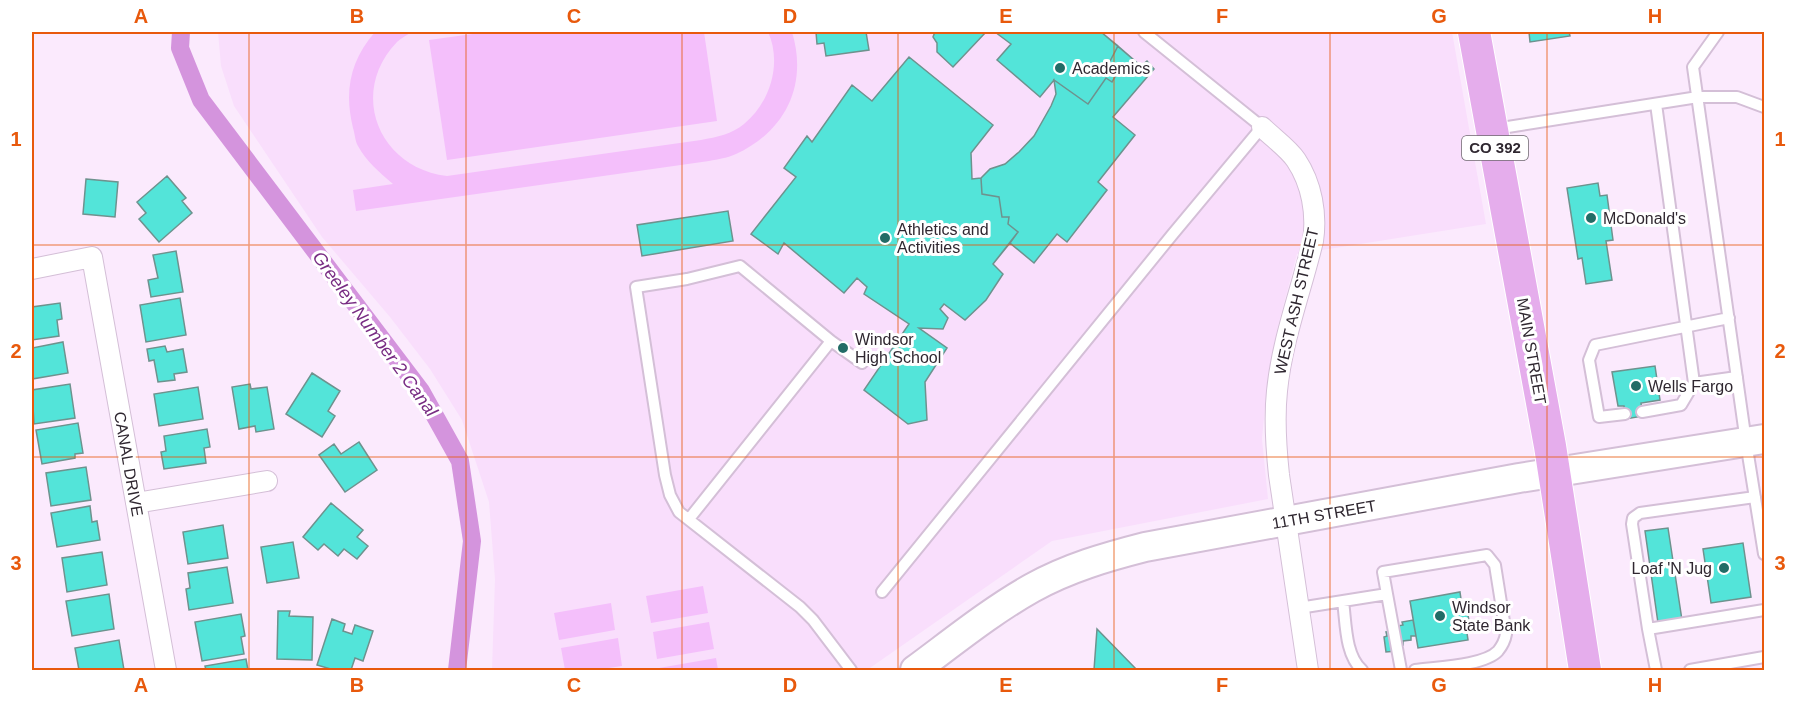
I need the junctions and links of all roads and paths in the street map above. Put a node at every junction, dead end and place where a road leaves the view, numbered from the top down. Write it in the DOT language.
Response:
graph roads {
  1 [pos="1144,32"];
  2 [pos="1474,32"];
  3 [pos="1718,32"];
  4 [pos="1698,97"];
  5 [pos="1656,104"];
  6 [pos="1764,107"];
  7 [pos="1262,127"];
  8 [pos="1492,130"];
  9 [pos="32,269"];
  10 [pos="1729,318"];
  11 [pos="1687,326"];
  12 [pos="831,341"];
  13 [pos="862,363"];
  14 [pos="1737,376"];
  15 [pos="1694,383"];
  16 [pos="1642,411"];
  17 [pos="1625,414"];
  18 [pos="1755,440"];
  19 [pos="1554,472"];
  20 [pos="267,481"];
  21 [pos="1755,497"];
  22 [pos="136,503"];
  23 [pos="689,519"];
  24 [pos="1286,521"];
  25 [pos="1764,554"];
  26 [pos="882,592"];
  27 [pos="1387,594"];
  28 [pos="1343,601"];
  29 [pos="1299,608"];
  30 [pos="1764,610"];
  31 [pos="1648,628"];
  32 [pos="1764,657"];
  33 [pos="1732,667"];
  34 [pos="166,670"];
  35 [pos="851,670"];
  36 [pos="915,670"];
  37 [pos="1308,670"];
  38 [pos="1362,670"];
  39 [pos="1401,670"];
  40 [pos="1415,670"];
  41 [pos="1586,670"];
  42 [pos="1656,670"];
  43 [pos="1690,670"];
  1 -- 7 [label="lane"];
  2 -- 8 [label="main road, MAIN STREET / CO 392"];
  3 -- 4 [label="lane"];
  4 -- 5 [label="lane"];
  4 -- 6 [label="lane"];
  4 -- 10 [label="lane"];
  5 -- 8 [label="lane"];
  5 -- 11 [label="lane"];
  7 -- 24 [label="street, WEST ASH STREET"];
  7 -- 26 [label="lane"];
  8 -- 19 [label="main road, MAIN STREET / CO 392"];
  9 -- 22 [label="street, CANAL DRIVE"];
  10 -- 11 [label="lane"];
  10 -- 14 [label="lane"];
  11 -- 15 [label="lane"];
  11 -- 17 [label="lane"];
  12 -- 13 [label="lane"];
  12 -- 23 [label="lane"];
  12 -- 23 [label="lane"];
  14 -- 15 [label="lane"];
  14 -- 18 [label="lane"];
  15 -- 16 [label="lane"];
  18 -- 19 [label="street, 11TH STREET"];
  18 -- 21 [label="lane"];
  19 -- 24 [label="street, 11TH STREET"];
  19 -- 41 [label="main road, MAIN STREET / CO 392"];
  20 -- 22 [label="street"];
  21 -- 25 [label="lane"];
  21 -- 31 [label="lane"];
  22 -- 34 [label="street, CANAL DRIVE"];
  23 -- 35 [label="lane"];
  24 -- 29 [label="street, WEST ASH STREET"];
  24 -- 36 [label="street, 11TH STREET"];
  27 -- 28 [label="lane"];
  27 -- 39 [label="lane"];
  27 -- 40 [label="lane"];
  28 -- 29 [label="lane"];
  28 -- 38 [label="lane"];
  29 -- 37 [label="street, WEST ASH STREET"];
  30 -- 31 [label="lane"];
  31 -- 42 [label="lane"];
  32 -- 33 [label="lane"];
  33 -- 43 [label="lane"];
}
